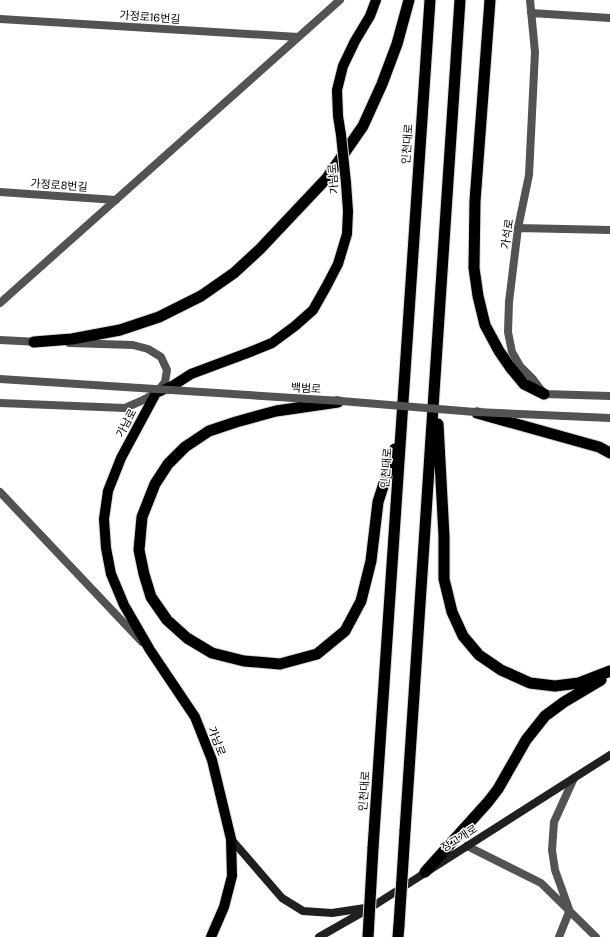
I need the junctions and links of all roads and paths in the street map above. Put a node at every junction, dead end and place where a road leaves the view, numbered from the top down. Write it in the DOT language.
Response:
graph roads {
  1 [pos="340,0"];
  2 [pos="376,0"];
  3 [pos="409,0"];
  4 [pos="430,0"];
  5 [pos="460,0"];
  6 [pos="490,0"];
  7 [pos="530,0"];
  8 [pos="531,12"];
  9 [pos="610,18"];
  10 [pos="0,19"];
  11 [pos="298,37"];
  12 [pos="0,192"];
  13 [pos="116,200"];
  14 [pos="518,228"];
  15 [pos="610,230"];
  16 [pos="0,303"];
  17 [pos="0,340"];
  18 [pos="34,342"];
  19 [pos="435,372"];
  20 [pos="0,380"];
  21 [pos="156,393"];
  22 [pos="544,394"];
  23 [pos="610,396"];
  24 [pos="341,401"];
  25 [pos="0,403"];
  26 [pos="475,412"];
  27 [pos="610,418"];
  28 [pos="401,431"];
  29 [pos="610,453"];
  30 [pos="0,492"];
  31 [pos="150,650"];
  32 [pos="610,671"];
  33 [pos="610,675"];
  34 [pos="610,755"];
  35 [pos="574,778"];
  36 [pos="231,839"];
  37 [pos="467,846"];
  38 [pos="425,872"];
  39 [pos="370,908"];
  40 [pos="570,912"];
  41 [pos="211,937"];
  42 [pos="319,937"];
  43 [pos="368,937"];
  44 [pos="398,937"];
  45 [pos="559,937"];
  46 [pos="596,937"];
  1 -- 11 [label="street"];
  2 -- 21 [label="main road, 가남로, bridge"];
  3 -- 18 [label="highway"];
  4 -- 28 [label="highway, 인천대로"];
  5 -- 19 [label="highway"];
  6 -- 22 [label="highway"];
  7 -- 8 [label="street, 가석로"];
  8 -- 9 [label="street"];
  8 -- 14 [label="street, 가석로"];
  10 -- 11 [label="street, 가정로16번길"];
  11 -- 13 [label="street"];
  12 -- 13 [label="street, 가정로8번길"];
  13 -- 16 [label="street"];
  14 -- 15 [label="street"];
  14 -- 22 [label="street, 가석로"];
  17 -- 18 [label="street"];
  18 -- 21 [label="street"];
  19 -- 32 [label="highway"];
  19 -- 44 [label="highway, bridge"];
  20 -- 24 [label="street, 백범로, bridge"];
  21 -- 25 [label="street"];
  21 -- 31 [label="main road, 가남로"];
  22 -- 23 [label="street"];
  24 -- 26 [label="street, 백범로, bridge"];
  24 -- 28 [label="highway, bridge"];
  26 -- 27 [label="street, 백범로, bridge"];
  26 -- 29 [label="highway, bridge"];
  28 -- 43 [label="highway, 인천대로, bridge"];
  30 -- 31 [label="street"];
  31 -- 36 [label="main road, 가남로"];
  33 -- 38 [label="highway"];
  34 -- 35 [label="main road, 장고개로"];
  35 -- 37 [label="main road, 장고개로"];
  35 -- 40 [label="street"];
  36 -- 39 [label="main road"];
  36 -- 41 [label="main road, 가남로"];
  37 -- 38 [label="main road, 장고개로"];
  37 -- 40 [label="street"];
  38 -- 39 [label="main road, 장고개로"];
  39 -- 42 [label="main road, 장고개로"];
  40 -- 45 [label="street"];
  40 -- 46 [label="street"];
}
